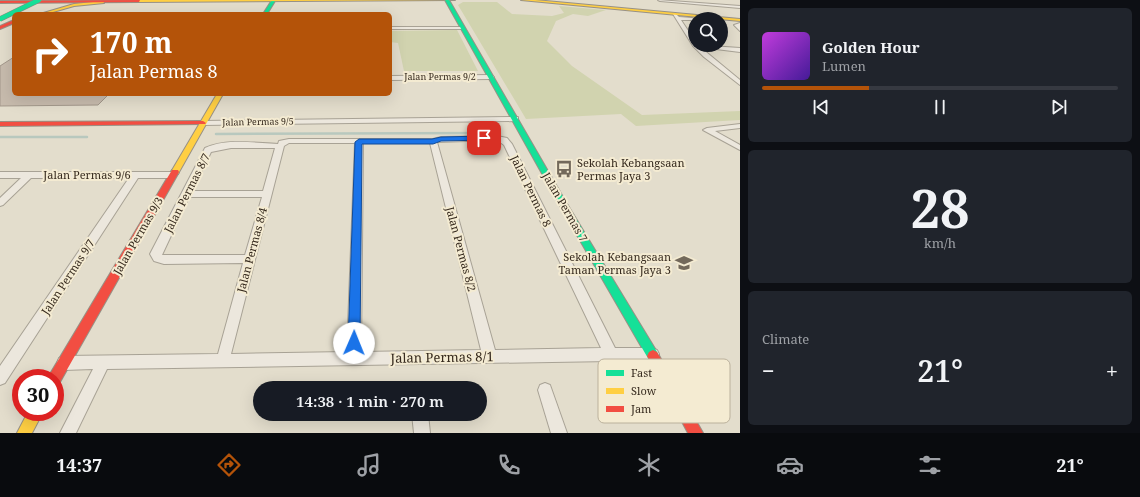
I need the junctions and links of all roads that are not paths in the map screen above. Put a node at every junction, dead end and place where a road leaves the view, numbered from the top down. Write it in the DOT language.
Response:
graph roads {
  1 [pos="39,0"];
  2 [pos="378,0"];
  3 [pos="447,0"];
  4 [pos="453,0"];
  5 [pos="523,0"];
  6 [pos="555,0"];
  7 [pos="660,0"];
  8 [pos="691,0"];
  9 [pos="28,1"];
  10 [pos="49,1"];
  11 [pos="273,1"];
  12 [pos="699,1"];
  13 [pos="0,2"];
  14 [pos="103,2"];
  15 [pos="724,6"];
  16 [pos="740,7"];
  17 [pos="15,12"];
  18 [pos="17,12"];
  19 [pos="17,12"];
  20 [pos="19,12"];
  21 [pos="39,12"];
  22 [pos="266,12"];
  23 [pos="12,15"];
  24 [pos="12,16"];
  25 [pos="677,16"];
  26 [pos="688,18"];
  27 [pos="12,21"];
  28 [pos="739,21"];
  29 [pos="1,23"];
  30 [pos="12,24"];
  31 [pos="392,28"];
  32 [pos="462,28"];
  33 [pos="740,30"];
  34 [pos="688,34"];
  35 [pos="728,48"];
  36 [pos="740,50"];
  37 [pos="702,52"];
  38 [pos="491,77"];
  39 [pos="392,78"];
  40 [pos="740,83"];
  41 [pos="219,96"];
  42 [pos="515,119"];
  43 [pos="203,123"];
  44 [pos="0,124"];
  45 [pos="740,126"];
  46 [pos="433,141"];
  47 [pos="359,142"];
  48 [pos="282,144"];
  49 [pos="740,148"];
  50 [pos="0,175"];
  51 [pos="29,175"];
  52 [pos="135,175"];
  53 [pos="173,175"];
  54 [pos="186,194"];
  55 [pos="268,194"];
  56 [pos="0,203"];
  57 [pos="250,260"];
  58 [pos="652,354"];
  59 [pos="611,355"];
  60 [pos="490,357"];
  61 [pos="354,359"];
  62 [pos="655,359"];
  63 [pos="223,360"];
  64 [pos="64,363"];
  65 [pos="103,363"];
  66 [pos="60,369"];
  67 [pos="0,378"];
  68 [pos="545,390"];
  69 [pos="31,421"];
  70 [pos="421,421"];
  71 [pos="690,423"];
  72 [pos="24,433"];
  73 [pos="68,433"];
  74 [pos="422,433"];
  75 [pos="559,433"];
  76 [pos="696,433"];
  1 -- 20 [label="main road, bridge"];
  2 -- 3 [label="main road"];
  2 -- 11 [label="main road"];
  3 -- 4 [label="main road"];
  3 -- 32 [label="main road, Jalan Permas 7"];
  5 -- 25 [label="main road"];
  6 -- 28 [label="main road"];
  7 -- 15 [label="street"];
  8 -- 12 [label="street"];
  9 -- 10 [label="main road"];
  9 -- 13 [label="main road"];
  9 -- 17 [label="main road"];
  10 -- 14 [label="main road"];
  10 -- 18 [label="main road"];
  10 -- 21 [label="main road"];
  11 -- 14 [label="main road"];
  11 -- 22 [label="main road"];
  12 -- 15 [label="street"];
  14 -- 21 [label="main road"];
  15 -- 16 [label="street"];
  19 -- 21 [label="main road"];
  23 -- 29 [label="main road"];
  24 -- 29 [label="main road, bridge"];
  25 -- 26 [label="street"];
  25 -- 28 [label="main road"];
  25 -- 34 [label="street"];
  27 -- 29 [label="main road"];
  28 -- 33 [label="street"];
  29 -- 30 [label="main road"];
  31 -- 32 [label="street"];
  32 -- 38 [label="main road, Jalan Permas 7"];
  35 -- 36 [label="street"];
  37 -- 40 [label="street"];
  38 -- 39 [label="street, Jalan Permas 9/2"];
  38 -- 42 [label="main road, Jalan Permas 7"];
  41 -- 43 [label="main road, Jalan Permas 9/3"];
  42 -- 43 [label="street, Jalan Permas 9/5"];
  42 -- 58 [label="main road, Jalan Permas 7"];
  43 -- 44 [label="main road, Jalan Permas 9/5"];
  43 -- 53 [label="main road, Jalan Permas 9/3"];
  45 -- 49 [label="street"];
  46 -- 47 [label="street, Jalan Permas 8"];
  46 -- 59 [label="street, Jalan Permas 8"];
  46 -- 60 [label="street, Jalan Permas 8/2"];
  47 -- 48 [label="street, Jalan Permas 8"];
  47 -- 61 [label="street"];
  48 -- 54 [label="street, Jalan Permas 8/7"];
  48 -- 55 [label="street, Jalan Permas 8/4"];
  50 -- 51 [label="street, Jalan Permas 9/6"];
  51 -- 52 [label="street, Jalan Permas 9/6"];
  51 -- 56 [label="street"];
  52 -- 53 [label="street, Jalan Permas 9/6"];
  52 -- 67 [label="street, Jalan Permas 9/7"];
  53 -- 64 [label="main road, Jalan Permas 9/3"];
  54 -- 55 [label="street"];
  54 -- 57 [label="street, Jalan Permas 8/7"];
  55 -- 57 [label="street, Jalan Permas 8/4"];
  57 -- 63 [label="street, Jalan Permas 8/4"];
  58 -- 59 [label="street, Jalan Permas 8/1"];
  58 -- 62 [label="main road, Jalan Permas 7"];
  59 -- 60 [label="street, Jalan Permas 8/1"];
  60 -- 61 [label="street, Jalan Permas 8/1"];
  61 -- 63 [label="street, Jalan Permas 8/1"];
  63 -- 65 [label="street, Jalan Permas 8/1"];
  64 -- 65 [label="street, Jalan Permas 8/1"];
  64 -- 66 [label="main road, Jalan Permas 9/3"];
  65 -- 73 [label="street"];
  68 -- 75 [label="street"];
  69 -- 72 [label="main road"];
  70 -- 74 [label="street"];
  71 -- 76 [label="main road, Jalan Permas 7"];
}
